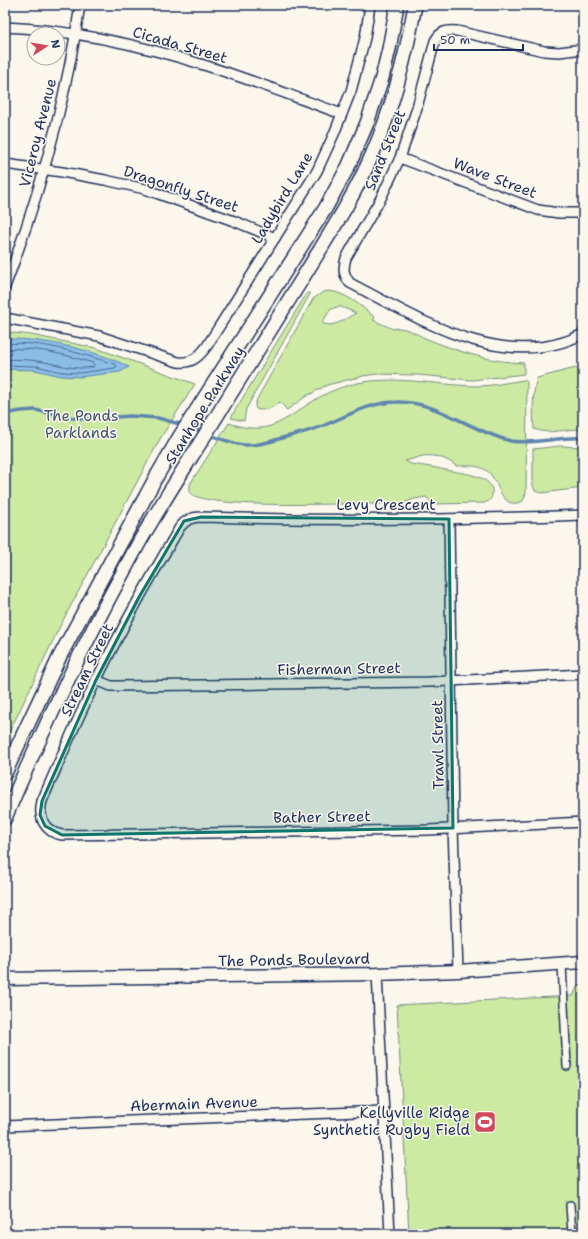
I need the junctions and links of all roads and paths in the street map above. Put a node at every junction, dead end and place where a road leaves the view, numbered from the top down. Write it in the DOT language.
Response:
graph roads {
  1 [pos="80,5"];
  2 [pos="370,5"];
  3 [pos="397,5"];
  4 [pos="415,5"];
  5 [pos="5,27"];
  6 [pos="76,35"];
  7 [pos="583,49"];
  8 [pos="342,114"];
  9 [pos="400,158"];
  10 [pos="5,164"];
  11 [pos="45,169"];
  12 [pos="583,213"];
  13 [pos="275,238"];
  14 [pos="5,287"];
  15 [pos="5,318"];
  16 [pos="583,334"];
  17 [pos="583,515"];
  18 [pos="190,518"];
  19 [pos="449,519"];
  20 [pos="583,674"];
  21 [pos="96,680"];
  22 [pos="451,681"];
  23 [pos="5,773"];
  24 [pos="5,818"];
  25 [pos="583,822"];
  26 [pos="453,828"];
  27 [pos="62,835"];
  28 [pos="583,962"];
  29 [pos="562,964"];
  30 [pos="458,971"];
  31 [pos="377,974"];
  32 [pos="5,979"];
  33 [pos="567,1066"];
  34 [pos="384,1111"];
  35 [pos="5,1126"];
  36 [pos="570,1205"];
  37 [pos="390,1234"];
  38 [pos="572,1234"];
  1 -- 6 [label="street, Viceroy Avenue"];
  2 -- 8 [label="street, Ladybird Lane"];
  3 -- 23 [label="main road, Stanhope Parkway"];
  4 -- 24 [label="main road, Stanhope Parkway"];
  5 -- 6 [label="street, Cicada Street"];
  6 -- 8 [label="street, Cicada Street"];
  6 -- 11 [label="street, Viceroy Avenue"];
  7 -- 9 [label="street, Sand Street"];
  8 -- 13 [label="street, Ladybird Lane"];
  9 -- 12 [label="street, Wave Street"];
  9 -- 16 [label="street, Sand Street"];
  10 -- 11 [label="street, Dragonfly Street"];
  11 -- 13 [label="street, Dragonfly Street"];
  11 -- 14 [label="street, Viceroy Avenue"];
  13 -- 15 [label="street, Ladybird Lane"];
  17 -- 19 [label="street, Levy Crescent"];
  18 -- 19 [label="street, Levy Crescent"];
  18 -- 21 [label="street, Stream Street"];
  19 -- 22 [label="street, Trawl Street"];
  20 -- 22 [label="street, Fisherman Street"];
  21 -- 22 [label="street, Fisherman Street"];
  21 -- 27 [label="street, Stream Street"];
  22 -- 26 [label="street, Trawl Street"];
  25 -- 26 [label="street, Bather Street"];
  26 -- 27 [label="street, Bather Street"];
  26 -- 30 [label="street, Trawl Street"];
  28 -- 29 [label="street, The Ponds Boulevard"];
  29 -- 30 [label="street, The Ponds Boulevard"];
  29 -- 33 [label="street"];
  30 -- 31 [label="street, The Ponds Boulevard"];
  31 -- 32 [label="street, The Ponds Boulevard"];
  31 -- 34 [label="street"];
  34 -- 35 [label="street, Abermain Avenue"];
  34 -- 37 [label="street"];
  36 -- 38 [label="street"];
}
